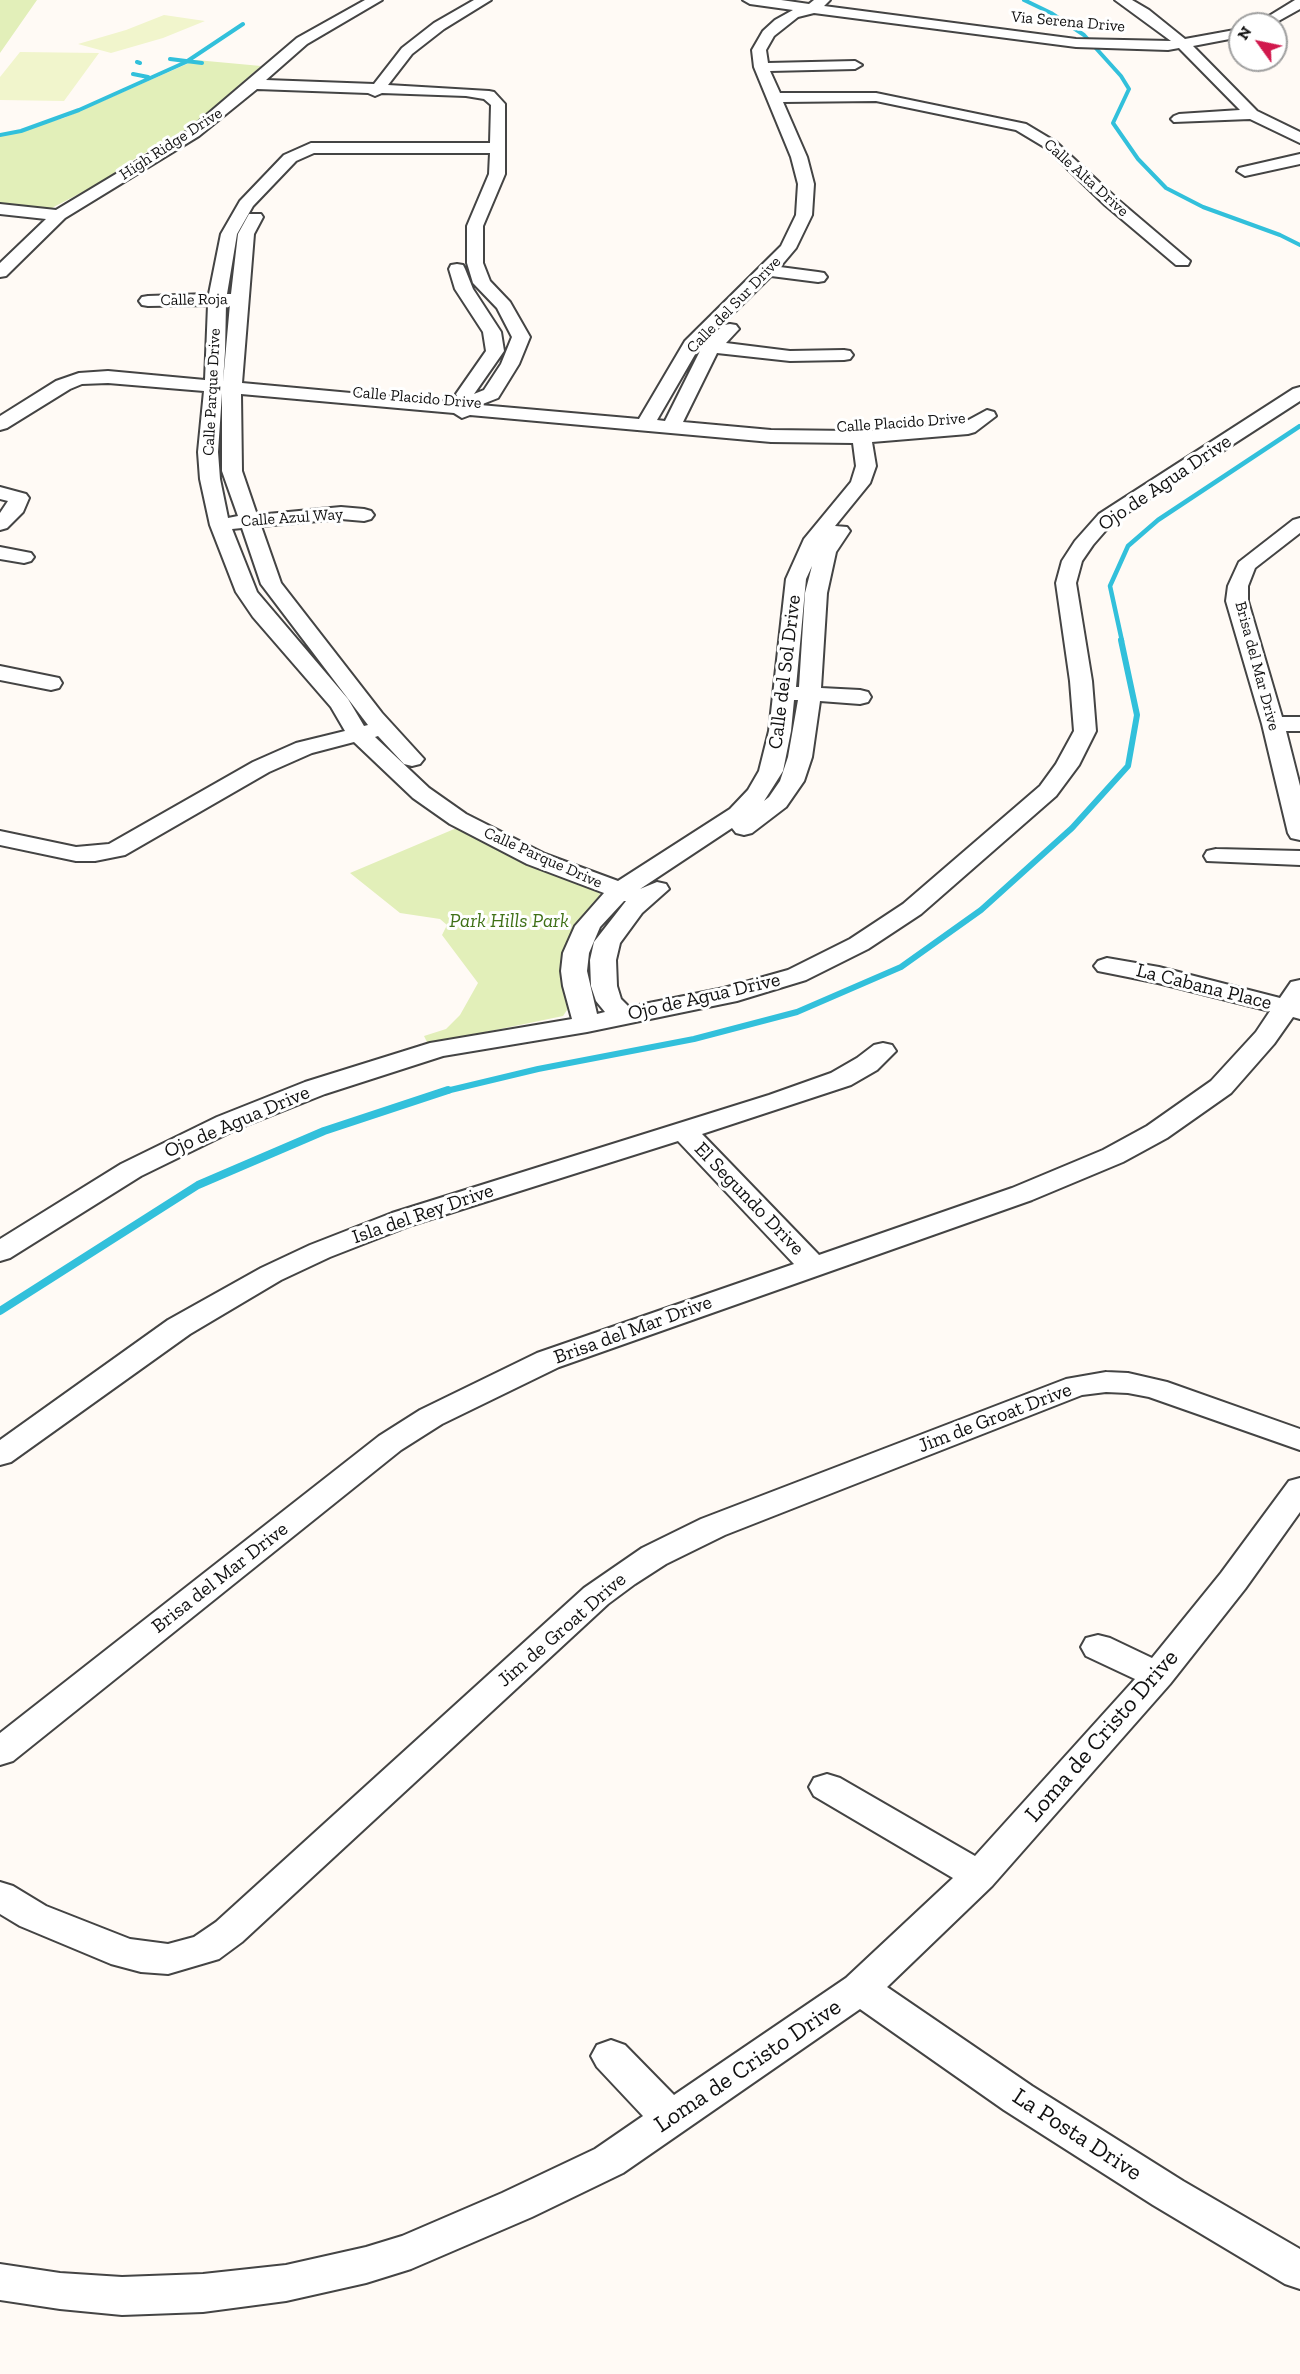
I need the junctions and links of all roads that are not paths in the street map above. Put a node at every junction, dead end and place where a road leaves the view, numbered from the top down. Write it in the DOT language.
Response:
graph roads {
  1 [pos="375,0"];
  2 [pos="467,0"];
  3 [pos="484,0"];
  4 [pos="750,0"];
  5 [pos="1122,0"];
  6 [pos="1300,3"];
  7 [pos="817,4"];
  8 [pos="1284,12"];
  9 [pos="1228,35"];
  10 [pos="413,40"];
  11 [pos="1183,44"];
  12 [pos="855,65"];
  13 [pos="768,67"];
  14 [pos="252,84"];
  15 [pos="372,89"];
  16 [pos="783,100"];
  17 [pos="1252,114"];
  18 [pos="1179,119"];
  19 [pos="486,128"];
  20 [pos="1300,138"];
  21 [pos="1300,159"];
  22 [pos="1245,171"];
  23 [pos="478,178"];
  24 [pos="0,211"];
  25 [pos="815,212"];
  26 [pos="55,218"];
  27 [pos="228,233"];
  28 [pos="456,257"];
  29 [pos="1182,261"];
  30 [pos="767,270"];
  31 [pos="0,272"];
  32 [pos="787,273"];
  33 [pos="818,277"];
  34 [pos="239,299"];
  35 [pos="217,300"];
  36 [pos="148,301"];
  37 [pos="506,309"];
  38 [pos="480,311"];
  39 [pos="691,345"];
  40 [pos="711,348"];
  41 [pos="226,351"];
  42 [pos="844,355"];
  43 [pos="75,375"];
  44 [pos="222,384"];
  45 [pos="1300,393"];
  46 [pos="467,406"];
  47 [pos="0,409"];
  48 [pos="646,422"];
  49 [pos="0,424"];
  50 [pos="674,424"];
  51 [pos="449,428"];
  52 [pos="871,432"];
  53 [pos="208,452"];
  54 [pos="232,452"];
  55 [pos="0,493"];
  56 [pos="364,515"];
  57 [pos="248,521"];
  58 [pos="0,524"];
  59 [pos="1300,524"];
  60 [pos="220,525"];
  61 [pos="0,553"];
  62 [pos="24,557"];
  63 [pos="810,573"];
  64 [pos="845,576"];
  65 [pos="299,620"];
  66 [pos="272,625"];
  67 [pos="0,673"];
  68 [pos="51,683"];
  69 [pos="784,692"];
  70 [pos="810,693"];
  71 [pos="860,697"];
  72 [pos="1273,724"];
  73 [pos="1300,724"];
  74 [pos="366,726"];
  75 [pos="0,823"];
  76 [pos="1300,833"];
  77 [pos="0,838"];
  78 [pos="708,845"];
  79 [pos="93,848"];
  80 [pos="1216,856"];
  81 [pos="1300,858"];
  82 [pos="640,890"];
  83 [pos="1107,966"];
  84 [pos="1296,1002"];
  85 [pos="623,1016"];
  86 [pos="587,1024"];
  87 [pos="883,1051"];
  88 [pos="684,1131"];
  89 [pos="0,1252"];
  90 [pos="813,1266"];
  91 [pos="1300,1440"];
  92 [pos="0,1455"];
  93 [pos="1300,1489"];
  94 [pos="1098,1647"];
  95 [pos="1158,1675"];
  96 [pos="0,1752"];
  97 [pos="826,1787"];
  98 [pos="979,1876"];
  99 [pos="0,1896"];
  100 [pos="860,1989"];
  101 [pos="611,2056"];
  102 [pos="671,2118"];
  103 [pos="1300,2271"];
  104 [pos="0,2282"];
  1 -- 14 [label="street, High Ridge Drive"];
  2 -- 10 [label="street"];
  3 -- 10 [label="street"];
  4 -- 7 [label="street, Via Serena Drive"];
  5 -- 11 [label="street"];
  6 -- 8 [label="street"];
  7 -- 11 [label="street, Via Serena Drive"];
  7 -- 13 [label="street"];
  9 -- 11 [label="street, Via Serena Drive"];
  10 -- 15 [label="street"];
  10 -- 15 [label="street"];
  11 -- 17 [label="street"];
  12 -- 13 [label="street"];
  13 -- 16 [label="street, Calle del Sur Drive"];
  14 -- 15 [label="street"];
  14 -- 26 [label="street, High Ridge Drive"];
  15 -- 19 [label="street"];
  16 -- 25 [label="street, Calle del Sur Drive"];
  16 -- 29 [label="street, Calle Alta Drive"];
  17 -- 18 [label="street"];
  17 -- 20 [label="street"];
  19 -- 23 [label="street"];
  19 -- 27 [label="street, Calle Parque Drive"];
  19 -- 37 [label="street"];
  21 -- 22 [label="street"];
  24 -- 26 [label="street"];
  25 -- 30 [label="street, Calle del Sur Drive"];
  25 -- 32 [label="street, Calle del Sur Drive"];
  26 -- 31 [label="street, High Ridge Drive"];
  27 -- 34 [label="street, Calle Parque Drive"];
  27 -- 35 [label="street, Calle Parque Drive"];
  28 -- 38 [label="street"];
  30 -- 32 [label="street"];
  30 -- 39 [label="street, Calle del Sur Drive"];
  32 -- 33 [label="street"];
  32 -- 40 [label="street, Calle del Sur Drive"];
  34 -- 35 [label="street, Calle Roja"];
  34 -- 41 [label="street, Calle Parque Drive"];
  35 -- 36 [label="street, Calle Roja"];
  35 -- 41 [label="street, Calle Parque Drive"];
  37 -- 38 [label="street"];
  37 -- 46 [label="street"];
  38 -- 46 [label="street"];
  39 -- 40 [label="street"];
  39 -- 48 [label="street, Calle del Sur Drive"];
  40 -- 42 [label="street"];
  40 -- 50 [label="street, Calle del Sur Drive"];
  41 -- 44 [label="street, Calle Parque Drive"];
  43 -- 44 [label="street, Calle Placido Drive"];
  43 -- 47 [label="street, Calle Placido Drive"];
  43 -- 49 [label="street, Calle Placido Drive"];
  44 -- 46 [label="street, Calle Placido Drive"];
  44 -- 53 [label="street, Calle Parque Drive"];
  44 -- 54 [label="street, Calle Parque Drive"];
  45 -- 85 [label="street, Ojo de Agua Drive"];
  46 -- 48 [label="street, Calle Placido Drive"];
  46 -- 51 [label="street"];
  48 -- 50 [label="street, Calle Placido Drive"];
  50 -- 52 [label="street, Calle Placido Drive"];
  52 -- 63 [label="street, Calle del Sol Drive"];
  53 -- 54 [label="street"];
  53 -- 60 [label="street, Calle Parque Drive"];
  54 -- 57 [label="street, Calle Parque Drive"];
  55 -- 58 [label="street"];
  56 -- 57 [label="street, Calle Azul Way"];
  57 -- 60 [label="street, Calle Azul Way"];
  57 -- 65 [label="street, Calle Parque Drive"];
  59 -- 72 [label="street, Brisa del Mar Drive"];
  60 -- 66 [label="street, Calle Parque Drive"];
  61 -- 62 [label="street"];
  63 -- 64 [label="street"];
  63 -- 69 [label="street, Calle del Sol Drive"];
  63 -- 70 [label="street, Calle del Sol Drive"];
  65 -- 66 [label="street"];
  65 -- 74 [label="street, Calle Parque Drive"];
  66 -- 74 [label="street, Calle Parque Drive"];
  67 -- 68 [label="street"];
  69 -- 70 [label="street"];
  69 -- 78 [label="street, Calle del Sol Drive"];
  70 -- 71 [label="street"];
  70 -- 78 [label="street, Calle del Sol Drive"];
  72 -- 73 [label="street"];
  72 -- 76 [label="street, Brisa del Mar Drive"];
  74 -- 79 [label="street"];
  74 -- 82 [label="street, Calle Parque Drive"];
  75 -- 79 [label="street"];
  77 -- 79 [label="street"];
  78 -- 82 [label="street, Calle del Sol Drive"];
  80 -- 81 [label="street"];
  82 -- 85 [label="street, Calle del Sol Drive"];
  82 -- 86 [label="street, Calle del Sol Drive"];
  83 -- 84 [label="street, La Cabana Place"];
  84 -- 90 [label="street, Brisa del Mar Drive"];
  85 -- 86 [label="street, Ojo de Agua Drive"];
  86 -- 89 [label="street, Ojo de Agua Drive"];
  87 -- 88 [label="street, Isla del Rey Drive"];
  88 -- 90 [label="street, El Segundo Drive"];
  88 -- 92 [label="street, Isla del Rey Drive"];
  90 -- 96 [label="street, Brisa del Mar Drive"];
  91 -- 99 [label="street, Jim de Groat Drive"];
  93 -- 95 [label="street, Loma de Cristo Drive"];
  94 -- 95 [label="street"];
  95 -- 98 [label="street, Loma de Cristo Drive"];
  97 -- 98 [label="street"];
  98 -- 100 [label="street, Loma de Cristo Drive"];
  100 -- 102 [label="street, Loma de Cristo Drive"];
  100 -- 103 [label="street, La Posta Drive"];
  101 -- 102 [label="street"];
  102 -- 104 [label="street, Loma de Cristo Drive"];
}
